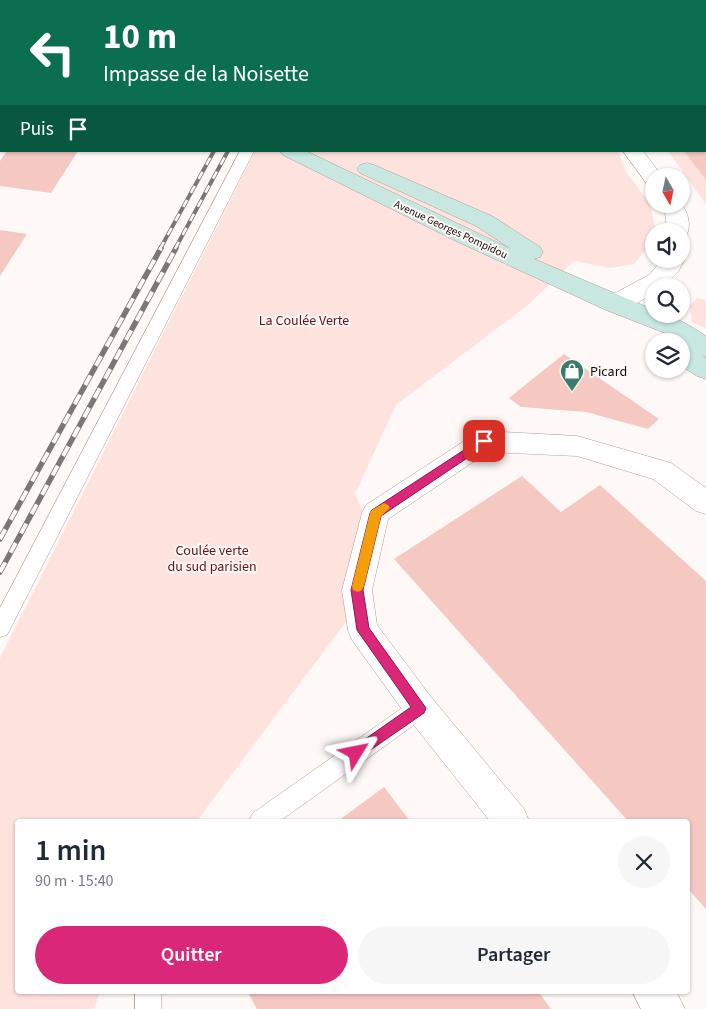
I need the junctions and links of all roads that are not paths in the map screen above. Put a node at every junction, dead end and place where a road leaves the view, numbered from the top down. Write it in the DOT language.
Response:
graph roads {
  1 [pos="246,152"];
  2 [pos="292,152"];
  3 [pos="329,152"];
  4 [pos="634,152"];
  5 [pos="645,168"];
  6 [pos="669,268"];
  7 [pos="614,304"];
  8 [pos="652,333"];
  9 [pos="706,348"];
  10 [pos="690,360"];
  11 [pos="706,370"];
  12 [pos="706,503"];
  13 [pos="0,628"];
  14 [pos="420,708"];
  15 [pos="264,819"];
  16 [pos="510,819"];
  17 [pos="148,994"];
  18 [pos="654,994"];
  19 [pos="148,1009"];
  20 [pos="666,1009"];
  1 -- 13 [label="lane"];
  2 -- 7 [label="main road, Avenue Georges Pompidou"];
  3 -- 7 [label="main road, Avenue Georges Pompidou"];
  4 -- 5 [label="street"];
  6 -- 7 [label="street"];
  7 -- 8 [label="main road, Avenue Georges Pompidou"];
  7 -- 9 [label="main road, Avenue Georges Pompidou"];
  10 -- 11 [label="main road"];
  12 -- 14 [label="street"];
  14 -- 15 [label="lane"];
  14 -- 16 [label="street"];
  17 -- 19 [label="lane"];
  18 -- 20 [label="street"];
}
